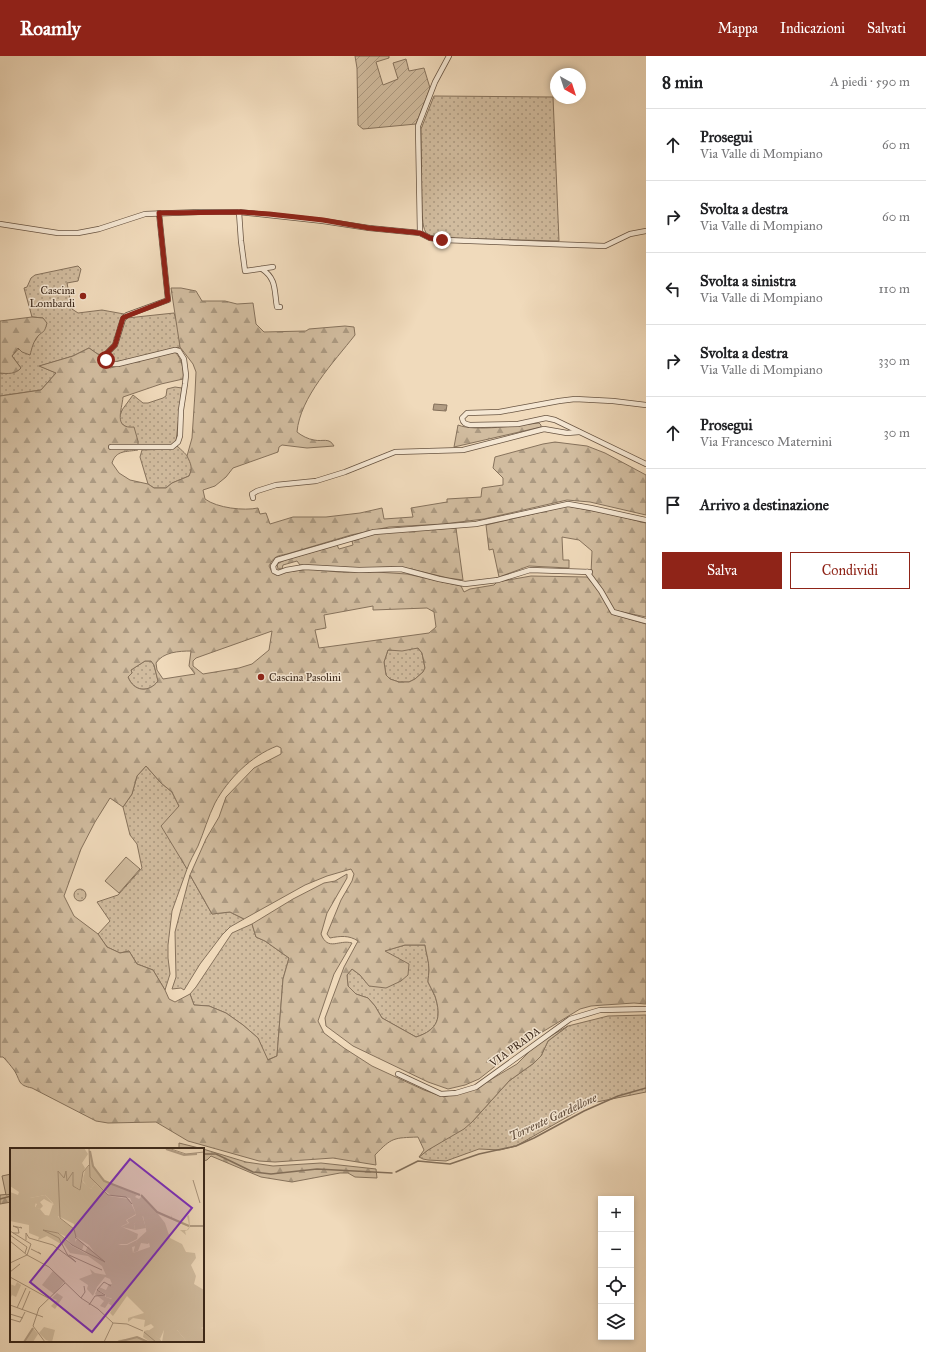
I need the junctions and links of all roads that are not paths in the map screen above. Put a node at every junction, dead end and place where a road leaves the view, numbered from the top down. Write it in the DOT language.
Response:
graph roads {
  1 [pos="449,56"];
  2 [pos="240,212"];
  3 [pos="159,213"];
  4 [pos="0,224"];
  5 [pos="646,231"];
  6 [pos="420,233"];
  7 [pos="273,267"];
  8 [pos="262,269"];
  9 [pos="276,307"];
  10 [pos="646,405"];
  11 [pos="546,418"];
  12 [pos="544,429"];
  13 [pos="579,432"];
  14 [pos="111,447"];
  15 [pos="646,464"];
  16 [pos="253,498"];
  17 [pos="646,520"];
  18 [pos="646,621"];
  19 [pos="646,1008"];
  20 [pos="398,1074"];
  1 -- 6 [label="street"];
  2 -- 3 [label="street"];
  2 -- 6 [label="street"];
  2 -- 8 [label="street"];
  3 -- 4 [label="street"];
  3 -- 14 [label="street"];
  5 -- 6 [label="street"];
  7 -- 8 [label="street"];
  8 -- 9 [label="street"];
  10 -- 11 [label="street"];
  11 -- 12 [label="street"];
  11 -- 13 [label="street"];
  12 -- 13 [label="street"];
  12 -- 16 [label="street"];
  13 -- 15 [label="street"];
  17 -- 18 [label="street"];
  19 -- 20 [label="street, VIA PRADA"];
}
